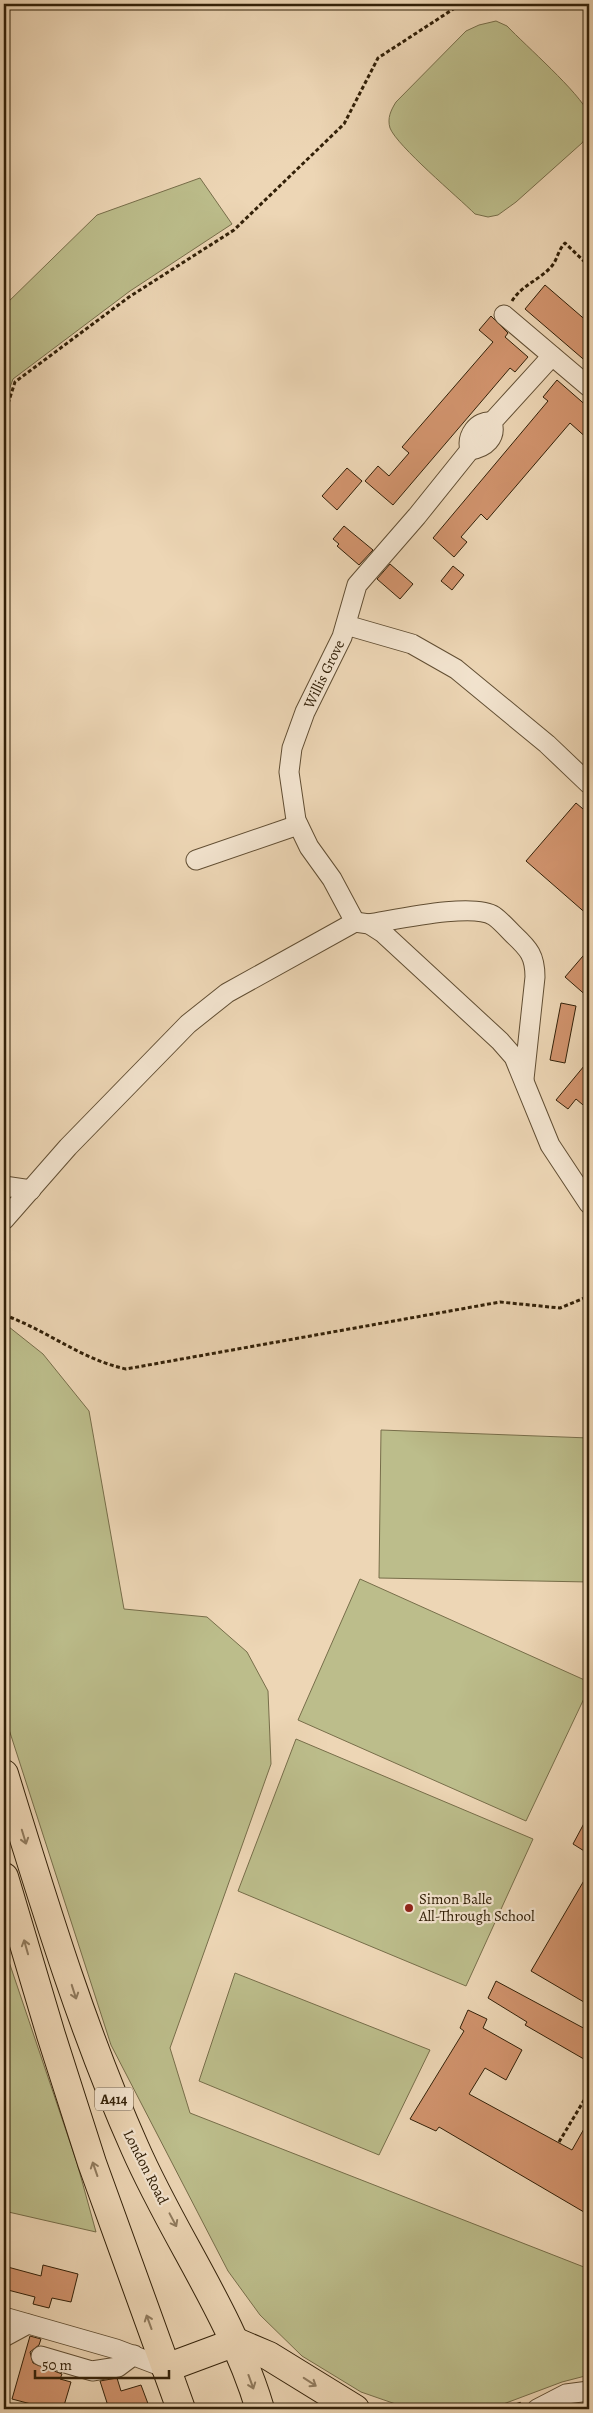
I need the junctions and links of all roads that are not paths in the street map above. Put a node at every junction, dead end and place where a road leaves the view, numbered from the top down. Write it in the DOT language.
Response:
graph roads {
  1 [pos="504,315"];
  2 [pos="552,356"];
  3 [pos="589,387"];
  4 [pos="346,625"];
  5 [pos="589,784"];
  6 [pos="298,825"];
  7 [pos="196,860"];
  8 [pos="362,923"];
  9 [pos="524,1080"];
  10 [pos="4,1186"];
  11 [pos="30,1190"];
  12 [pos="589,1204"];
  13 [pos="4,1220"];
  14 [pos="4,1774"];
  15 [pos="4,1877"];
  16 [pos="10,1920"];
  17 [pos="4,2317"];
  18 [pos="28,2324"];
  19 [pos="4,2337"];
  20 [pos="236,2342"];
  21 [pos="134,2355"];
  22 [pos="41,2356"];
  23 [pos="166,2368"];
  24 [pos="589,2391"];
  25 [pos="181,2409"];
  26 [pos="260,2409"];
  27 [pos="355,2409"];
  28 [pos="537,2409"];
  1 -- 2 [label="street"];
  2 -- 3 [label="street"];
  2 -- 4 [label="street, Willis Grove"];
  4 -- 5 [label="street"];
  4 -- 6 [label="street, Willis Grove"];
  6 -- 7 [label="street"];
  6 -- 8 [label="street, Willis Grove"];
  8 -- 9 [label="street"];
  8 -- 9 [label="street"];
  8 -- 11 [label="street"];
  9 -- 12 [label="street"];
  10 -- 11 [label="street"];
  11 -- 13 [label="street"];
  14 -- 20 [label="highway, London Road / A414, one-way"];
  15 -- 16 [label="highway, A414"];
  23 -- 16 [label="highway, A414, one-way"];
  17 -- 18 [label="street"];
  18 -- 19 [label="street"];
  18 -- 21 [label="street"];
  20 -- 23 [label="highway"];
  20 -- 26 [label="highway, London Road / A414, one-way"];
  20 -- 27 [label="highway, one-way"];
  21 -- 22 [label="street"];
  21 -- 23 [label="street"];
  23 -- 25 [label="highway, A414"];
  24 -- 28 [label="street"];
}
